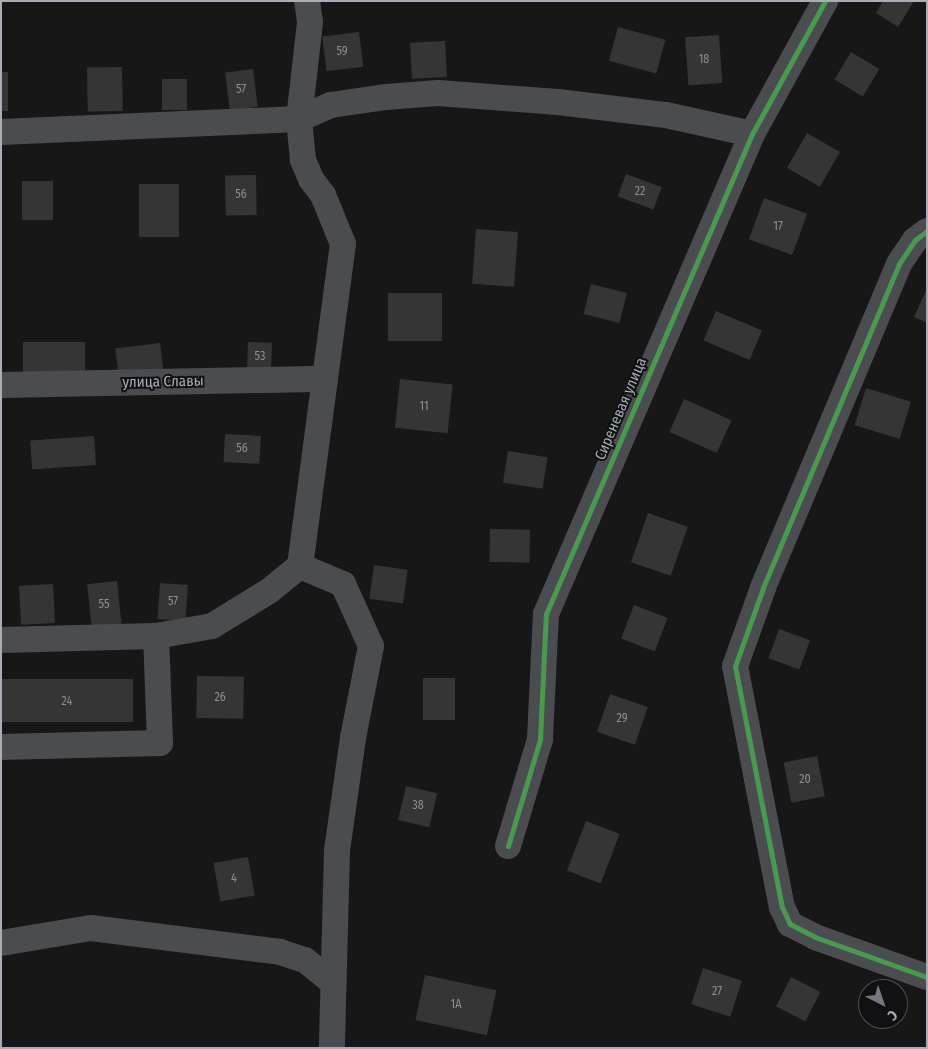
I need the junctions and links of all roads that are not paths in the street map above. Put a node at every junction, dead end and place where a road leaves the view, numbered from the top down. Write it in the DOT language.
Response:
graph roads {
  1 [pos="307,1"];
  2 [pos="825,1"];
  3 [pos="299,119"];
  4 [pos="1,132"];
  5 [pos="752,134"];
  6 [pos="927,232"];
  7 [pos="325,378"];
  8 [pos="1,385"];
  9 [pos="300,566"];
  10 [pos="156,636"];
  11 [pos="1,640"];
  12 [pos="1,747"];
  13 [pos="508,846"];
  14 [pos="1,943"];
  15 [pos="927,977"];
  16 [pos="333,983"];
  17 [pos="332,1048"];
  1 -- 3 [label="street"];
  2 -- 5 [label="street, Сиреневая улица"];
  3 -- 4 [label="street"];
  3 -- 5 [label="street"];
  3 -- 7 [label="street"];
  5 -- 13 [label="street, Сиреневая улица"];
  6 -- 15 [label="street"];
  7 -- 8 [label="street, улица Славы"];
  7 -- 9 [label="street"];
  9 -- 10 [label="street"];
  9 -- 16 [label="street"];
  10 -- 11 [label="street"];
  10 -- 12 [label="street"];
  14 -- 16 [label="street"];
  16 -- 17 [label="street"];
}
